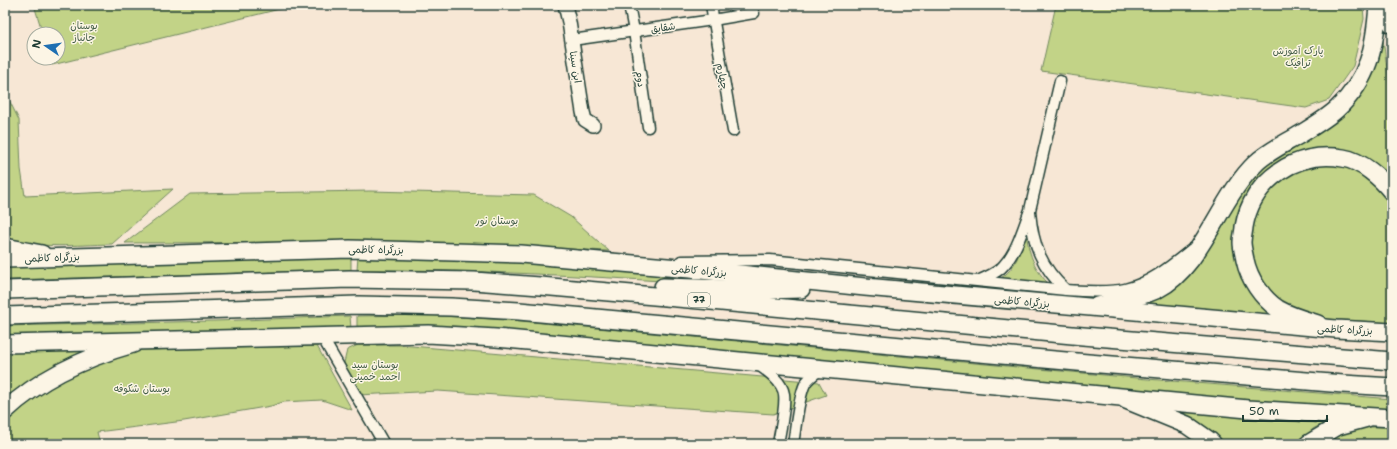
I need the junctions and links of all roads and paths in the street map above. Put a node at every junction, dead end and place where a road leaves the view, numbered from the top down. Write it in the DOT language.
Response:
graph roads {
  1 [pos="565,5"];
  2 [pos="629,5"];
  3 [pos="711,5"];
  4 [pos="1378,5"];
  5 [pos="1390,5"];
  6 [pos="754,13"];
  7 [pos="713,20"];
  8 [pos="1392,24"];
  9 [pos="634,31"];
  10 [pos="572,40"];
  11 [pos="1060,82"];
  12 [pos="593,124"];
  13 [pos="648,127"];
  14 [pos="733,131"];
  15 [pos="1392,192"];
  16 [pos="1030,210"];
  17 [pos="1203,241"];
  18 [pos="5,247"];
  19 [pos="58,257"];
  20 [pos="5,259"];
  21 [pos="608,262"];
  22 [pos="979,280"];
  23 [pos="865,287"];
  24 [pos="5,290"];
  25 [pos="1066,290"];
  26 [pos="610,292"];
  27 [pos="1091,307"];
  28 [pos="5,316"];
  29 [pos="1336,329"];
  30 [pos="1392,332"];
  31 [pos="322,337"];
  32 [pos="143,341"];
  33 [pos="5,344"];
  34 [pos="1392,361"];
  35 [pos="754,362"];
  36 [pos="823,368"];
  37 [pos="1392,387"];
  38 [pos="1114,395"];
  39 [pos="5,411"];
  40 [pos="1369,417"];
  41 [pos="1392,418"];
  42 [pos="384,444"];
  43 [pos="778,444"];
  44 [pos="794,444"];
  45 [pos="1213,444"];
  46 [pos="1308,444"];
  1 -- 10 [label="street, ابن سینا"];
  2 -- 9 [label="street, دوم"];
  3 -- 7 [label="street, چهارم"];
  4 -- 17 [label="main road"];
  5 -- 8 [label="main road"];
  6 -- 7 [label="street, شقایق"];
  7 -- 9 [label="street, شقایق"];
  7 -- 14 [label="street, چهارم"];
  9 -- 10 [label="street, شقایق"];
  9 -- 13 [label="street, دوم"];
  10 -- 12 [label="street, ابن سینا"];
  11 -- 16 [label="street"];
  15 -- 29 [label="main road"];
  16 -- 22 [label="street"];
  16 -- 25 [label="street"];
  17 -- 25 [label="street"];
  17 -- 27 [label="main road"];
  18 -- 19 [label="main road"];
  19 -- 20 [label="main road, بزرگراه کاظمی"];
  19 -- 21 [label="main road, بزرگراه کاظمی"];
  21 -- 22 [label="street"];
  21 -- 23 [label="main road, بزرگراه کاظمی"];
  22 -- 25 [label="street"];
  23 -- 26 [label="main road"];
  23 -- 27 [label="main road, بزرگراه کاظمی"];
  24 -- 26 [label="main road, 77"];
  26 -- 34 [label="main road, 77"];
  27 -- 29 [label="main road, بزرگراه کاظمی"];
  28 -- 37 [label="main road"];
  29 -- 30 [label="main road, بزرگراه کاظمی"];
  31 -- 32 [label="main road"];
  31 -- 35 [label="main road"];
  31 -- 42 [label="street"];
  32 -- 33 [label="main road"];
  32 -- 39 [label="main road"];
  35 -- 36 [label="main road"];
  35 -- 43 [label="street"];
  36 -- 38 [label="main road"];
  36 -- 44 [label="street"];
  38 -- 40 [label="main road"];
  38 -- 45 [label="main road"];
  40 -- 41 [label="main road"];
  40 -- 46 [label="main road"];
}
